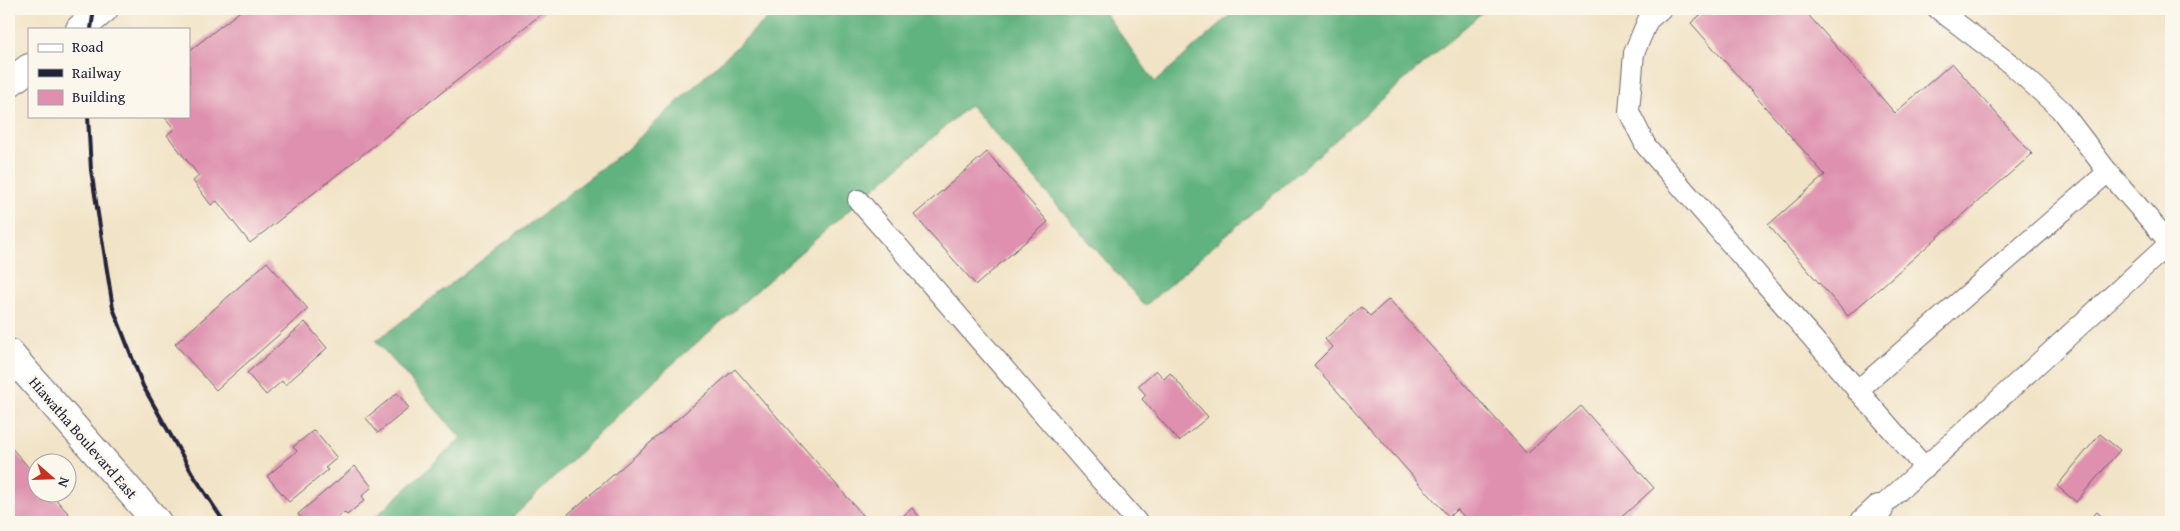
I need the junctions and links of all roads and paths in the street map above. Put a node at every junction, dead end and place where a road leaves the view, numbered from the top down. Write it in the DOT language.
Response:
graph roads {
  1 [pos="104,9"];
  2 [pos="1661,9"];
  3 [pos="1938,9"];
  4 [pos="81,28"];
  5 [pos="28,69"];
  6 [pos="9,83"];
  7 [pos="2108,172"];
  8 [pos="858,200"];
  9 [pos="2171,243"];
  10 [pos="9,353"];
  11 [pos="1857,391"];
  12 [pos="1925,468"];
  13 [pos="1872,516"];
  14 [pos="157,522"];
  15 [pos="1137,522"];
  1 -- 4 [label="street"];
  2 -- 11 [label="lane"];
  3 -- 7 [label="lane"];
  5 -- 6 [label="street"];
  7 -- 9 [label="lane"];
  7 -- 11 [label="lane"];
  8 -- 15 [label="lane"];
  9 -- 12 [label="lane"];
  10 -- 14 [label="street, Hiawatha Boulevard East"];
  11 -- 12 [label="lane"];
  12 -- 13 [label="lane"];
}
